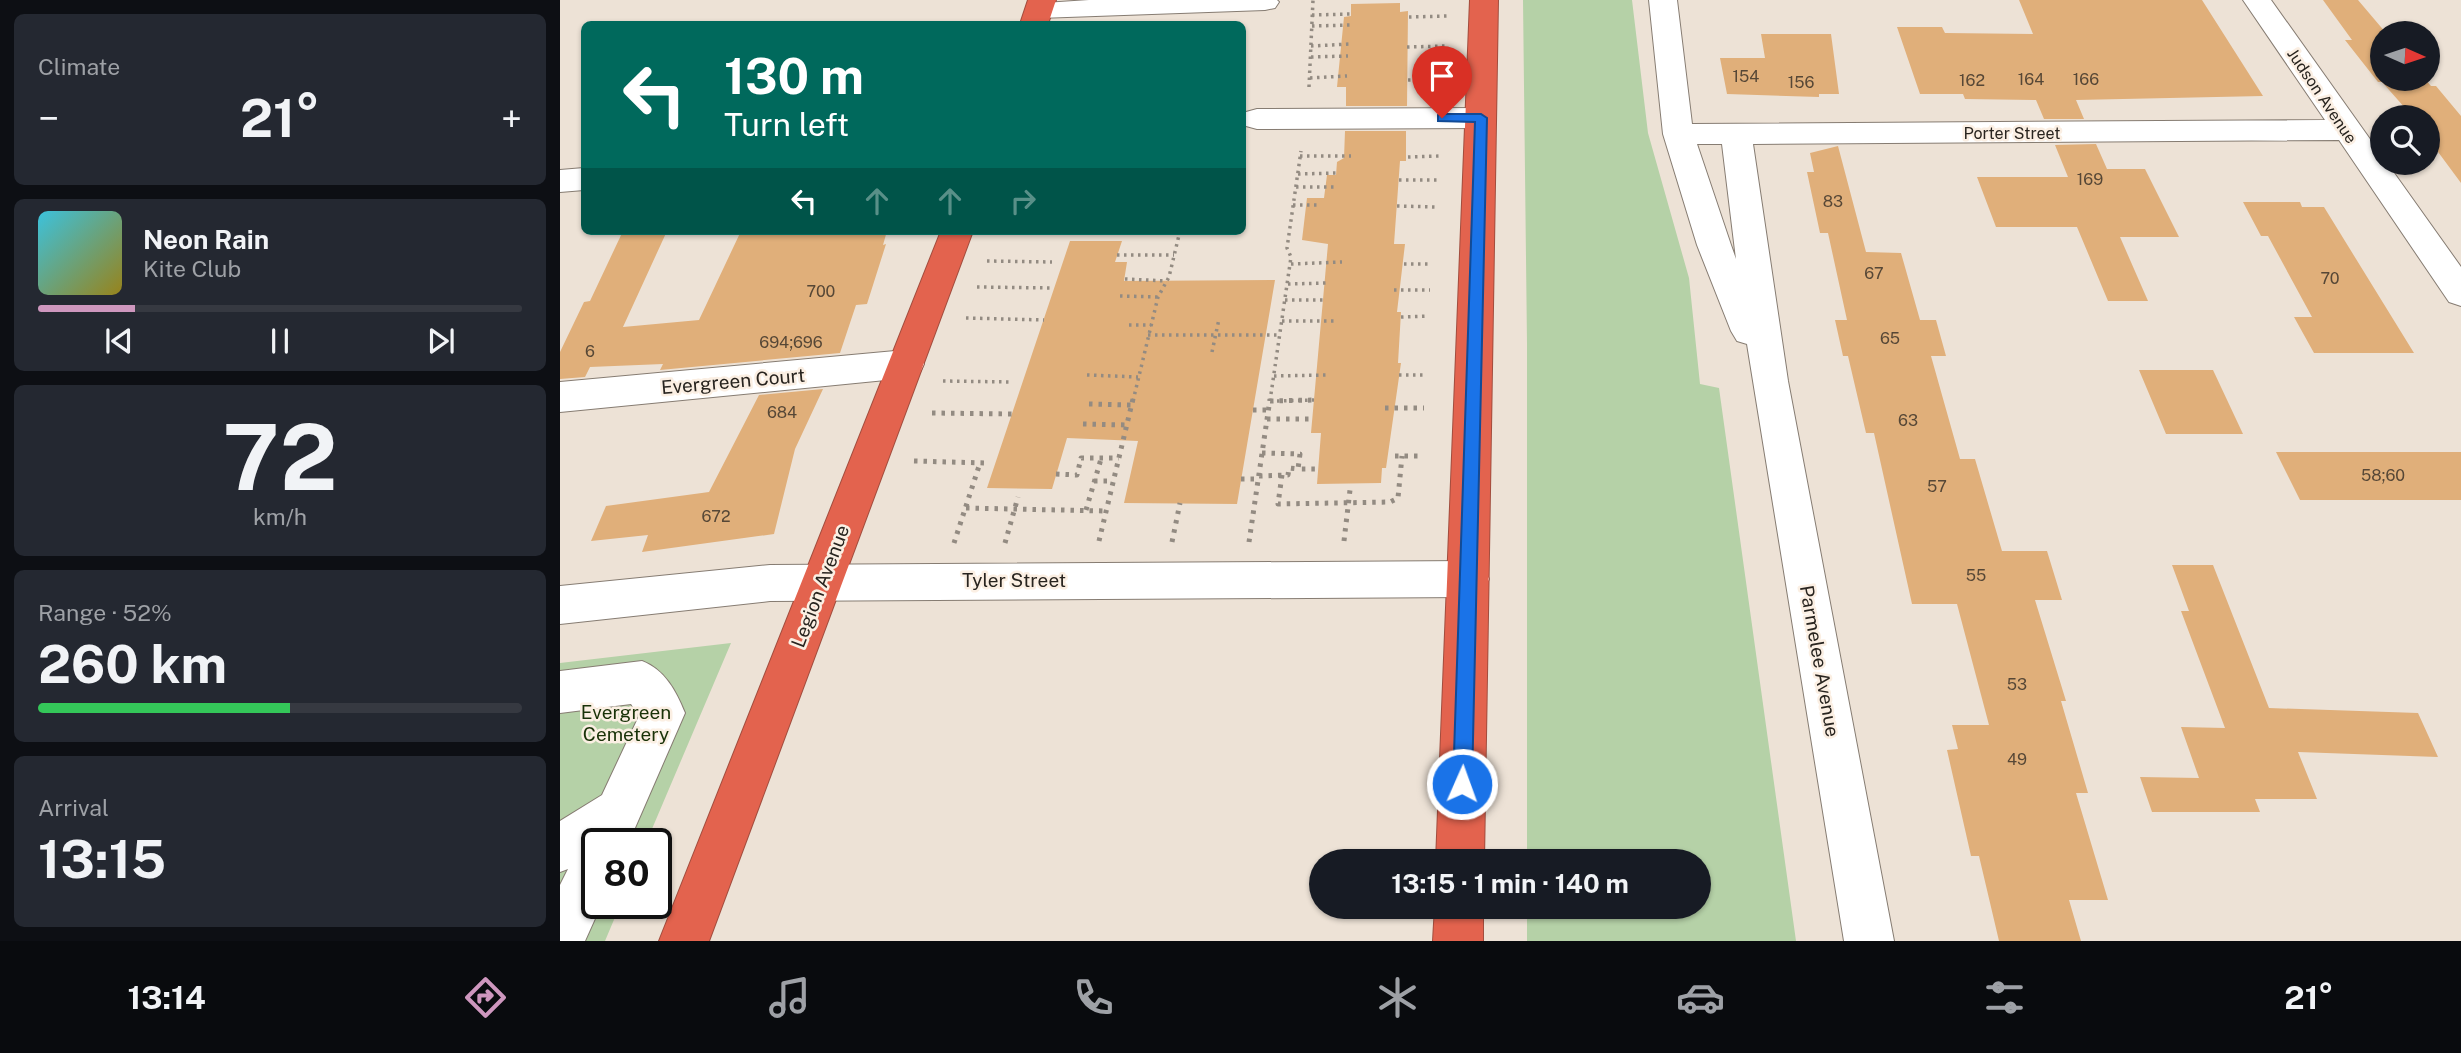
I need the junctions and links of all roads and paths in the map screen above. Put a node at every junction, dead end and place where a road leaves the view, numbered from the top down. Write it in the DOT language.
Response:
graph roads {
  1 [pos="1313,0"];
  2 [pos="1484,0"];
  3 [pos="1663,0"];
  4 [pos="2257,0"];
  5 [pos="1265,2"];
  6 [pos="1038,12"];
  7 [pos="1351,14"];
  8 [pos="1312,15"];
  9 [pos="1448,16"];
  10 [pos="1409,17"];
  11 [pos="1350,25"];
  12 [pos="1312,26"];
  13 [pos="1349,44"];
  14 [pos="1311,46"];
  15 [pos="1446,46"];
  16 [pos="1407,47"];
  17 [pos="1348,56"];
  18 [pos="1311,57"];
  19 [pos="1347,76"];
  20 [pos="1310,78"];
  21 [pos="1444,79"];
  22 [pos="1408,80"];
  23 [pos="1481,118"];
  24 [pos="1306,119"];
  25 [pos="1256,120"];
  26 [pos="2346,130"];
  27 [pos="1678,134"];
  28 [pos="1736,135"];
  29 [pos="1300,156"];
  30 [pos="1351,156"];
  31 [pos="1440,156"];
  32 [pos="1408,157"];
  33 [pos="1336,173"];
  34 [pos="1298,174"];
  35 [pos="581,179"];
  36 [pos="1399,180"];
  37 [pos="1438,180"];
  38 [pos="560,181"];
  39 [pos="1296,187"];
  40 [pos="1334,187"];
  41 [pos="1293,205"];
  42 [pos="1317,205"];
  43 [pos="1397,206"];
  44 [pos="1436,207"];
  45 [pos="955,235"];
  46 [pos="1179,235"];
  47 [pos="1117,255"];
  48 [pos="1174,255"];
  49 [pos="986,261"];
  50 [pos="1052,262"];
  51 [pos="1342,262"];
  52 [pos="1291,264"];
  53 [pos="1404,264"];
  54 [pos="1431,264"];
  55 [pos="1125,279"];
  56 [pos="1167,281"];
  57 [pos="1326,283"];
  58 [pos="1288,284"];
  59 [pos="977,287"];
  60 [pos="1054,288"];
  61 [pos="1394,290"];
  62 [pos="1430,290"];
  63 [pos="2461,293"];
  64 [pos="1120,296"];
  65 [pos="1158,297"];
  66 [pos="1285,300"];
  67 [pos="1324,300"];
  68 [pos="1429,316"];
  69 [pos="1401,317"];
  70 [pos="966,318"];
  71 [pos="1219,319"];
  72 [pos="1044,320"];
  73 [pos="1282,321"];
  74 [pos="1335,321"];
  75 [pos="1129,325"];
  76 [pos="1151,325"];
  77 [pos="1148,335"];
  78 [pos="1215,335"];
  79 [pos="1280,335"];
  80 [pos="1212,352"];
  81 [pos="906,364"];
  82 [pos="1087,375"];
  83 [pos="1327,375"];
  84 [pos="1399,375"];
  85 [pos="1426,375"];
  86 [pos="1274,376"];
  87 [pos="1138,377"];
  88 [pos="943,381"];
  89 [pos="1770,381"];
  90 [pos="1012,382"];
  91 [pos="560,397"];
  92 [pos="1314,400"];
  93 [pos="1270,401"];
  94 [pos="1089,404"];
  95 [pos="1131,405"];
  96 [pos="1385,408"];
  97 [pos="1424,408"];
  98 [pos="1253,410"];
  99 [pos="1268,410"];
  100 [pos="932,413"];
  101 [pos="1013,414"];
  102 [pos="1267,419"];
  103 [pos="1312,419"];
  104 [pos="1083,424"];
  105 [pos="1127,425"];
  106 [pos="1262,453"];
  107 [pos="1395,456"];
  108 [pos="1402,456"];
  109 [pos="1421,456"];
  110 [pos="1101,458"];
  111 [pos="1119,458"];
  112 [pos="914,461"];
  113 [pos="1298,469"];
  114 [pos="1318,469"];
  115 [pos="1056,474"];
  116 [pos="1282,475"];
  117 [pos="1259,477"];
  118 [pos="1241,479"];
  119 [pos="1094,481"];
  120 [pos="1113,481"];
  121 [pos="1350,490"];
  122 [pos="1018,497"];
  123 [pos="1180,503"];
  124 [pos="1348,503"];
  125 [pos="966,508"];
  126 [pos="1015,509"];
  127 [pos="1086,510"];
  128 [pos="1106,511"];
  129 [pos="1344,541"];
  130 [pos="1172,542"];
  131 [pos="1249,542"];
  132 [pos="1004,543"];
  133 [pos="1099,543"];
  134 [pos="954,544"];
  135 [pos="1468,579"];
  136 [pos="821,582"];
  137 [pos="560,605"];
  138 [pos="560,692"];
  139 [pos="612,827"];
  140 [pos="560,848"];
  141 [pos="1460,849"];
  142 [pos="581,894"];
  143 [pos="1459,919"];
  144 [pos="560,940"];
  145 [pos="684,941"];
  146 [pos="1458,941"];
  147 [pos="1869,941"];
  1 -- 8 [label="path"];
  2 -- 23 [label="highway"];
  3 -- 27 [label="street, Parmelee Avenue"];
  4 -- 26 [label="street, Judson Avenue"];
  5 -- 6 [label="street"];
  7 -- 8 [label="path"];
  8 -- 12 [label="path"];
  9 -- 10 [label="path"];
  11 -- 12 [label="path"];
  12 -- 14 [label="path"];
  13 -- 14 [label="path"];
  14 -- 18 [label="path"];
  15 -- 16 [label="path"];
  17 -- 18 [label="path"];
  18 -- 20 [label="path"];
  19 -- 20 [label="path"];
  20 -- 24 [label="path"];
  21 -- 22 [label="path"];
  23 -- 24 [label="street"];
  23 -- 135 [label="highway"];
  24 -- 25 [label="street"];
  24 -- 29 [label="path"];
  26 -- 28 [label="street, Porter Street"];
  26 -- 63 [label="street, Judson Avenue"];
  27 -- 28 [label="street, Porter Street"];
  27 -- 89 [label="street, Parmelee Avenue"];
  28 -- 89 [label="street, Parmelee Avenue"];
  29 -- 30 [label="path"];
  29 -- 34 [label="path"];
  31 -- 32 [label="path"];
  33 -- 34 [label="path"];
  34 -- 39 [label="path"];
  35 -- 38 [label="street"];
  36 -- 37 [label="path"];
  39 -- 40 [label="path"];
  39 -- 41 [label="path"];
  41 -- 42 [label="path"];
  41 -- 52 [label="path"];
  43 -- 44 [label="path"];
  45 -- 81 [label="highway, Legion Avenue"];
  46 -- 48 [label="path"];
  47 -- 48 [label="path"];
  48 -- 56 [label="path"];
  49 -- 50 [label="path"];
  51 -- 52 [label="path"];
  52 -- 58 [label="path"];
  53 -- 54 [label="path"];
  55 -- 56 [label="path"];
  56 -- 65 [label="path"];
  57 -- 58 [label="path"];
  58 -- 66 [label="path"];
  59 -- 60 [label="path"];
  61 -- 62 [label="path"];
  64 -- 65 [label="path"];
  65 -- 76 [label="path"];
  66 -- 67 [label="path"];
  66 -- 73 [label="path"];
  68 -- 69 [label="path"];
  70 -- 72 [label="path"];
  71 -- 78 [label="path"];
  73 -- 74 [label="path"];
  73 -- 79 [label="path"];
  75 -- 76 [label="path"];
  76 -- 77 [label="path"];
  77 -- 78 [label="path"];
  77 -- 87 [label="path"];
  78 -- 79 [label="path"];
  78 -- 80 [label="path"];
  79 -- 86 [label="path"];
  81 -- 91 [label="street, Evergreen Court"];
  81 -- 136 [label="highway, Legion Avenue"];
  82 -- 87 [label="path"];
  83 -- 86 [label="path"];
  84 -- 85 [label="path"];
  86 -- 93 [label="path"];
  87 -- 95 [label="path"];
  88 -- 90 [label="path"];
  89 -- 147 [label="street, Parmelee Avenue"];
  92 -- 93 [label="path"];
  93 -- 99 [label="path"];
  94 -- 95 [label="path"];
  95 -- 105 [label="path"];
  96 -- 97 [label="path"];
  98 -- 99 [label="path"];
  99 -- 102 [label="path"];
  100 -- 101 [label="path"];
  102 -- 103 [label="path"];
  102 -- 106 [label="path"];
  104 -- 105 [label="path"];
  105 -- 111 [label="path"];
  106 -- 113 [label="path"];
  106 -- 117 [label="path"];
  107 -- 108 [label="path"];
  108 -- 109 [label="path"];
  108 -- 124 [label="path"];
  110 -- 111 [label="path"];
  110 -- 115 [label="path"];
  110 -- 119 [label="path"];
  111 -- 120 [label="path"];
  112 -- 125 [label="path"];
  113 -- 114 [label="path"];
  113 -- 116 [label="path"];
  116 -- 117 [label="path"];
  116 -- 124 [label="path"];
  117 -- 118 [label="path"];
  117 -- 131 [label="path"];
  119 -- 120 [label="path"];
  119 -- 127 [label="path"];
  120 -- 128 [label="path"];
  121 -- 124 [label="path"];
  122 -- 126 [label="path"];
  123 -- 130 [label="path"];
  124 -- 129 [label="path"];
  125 -- 126 [label="path"];
  125 -- 134 [label="path"];
  126 -- 127 [label="path"];
  126 -- 132 [label="path"];
  127 -- 128 [label="path"];
  128 -- 133 [label="path"];
  135 -- 136 [label="street, Tyler Street"];
  135 -- 141 [label="highway"];
  136 -- 137 [label="street, Tyler Street"];
  136 -- 145 [label="highway, Legion Avenue"];
  138 -- 139 [label="street"];
  139 -- 140 [label="street"];
  142 -- 144 [label="street"];
  143 -- 146 [label="highway"];
}
